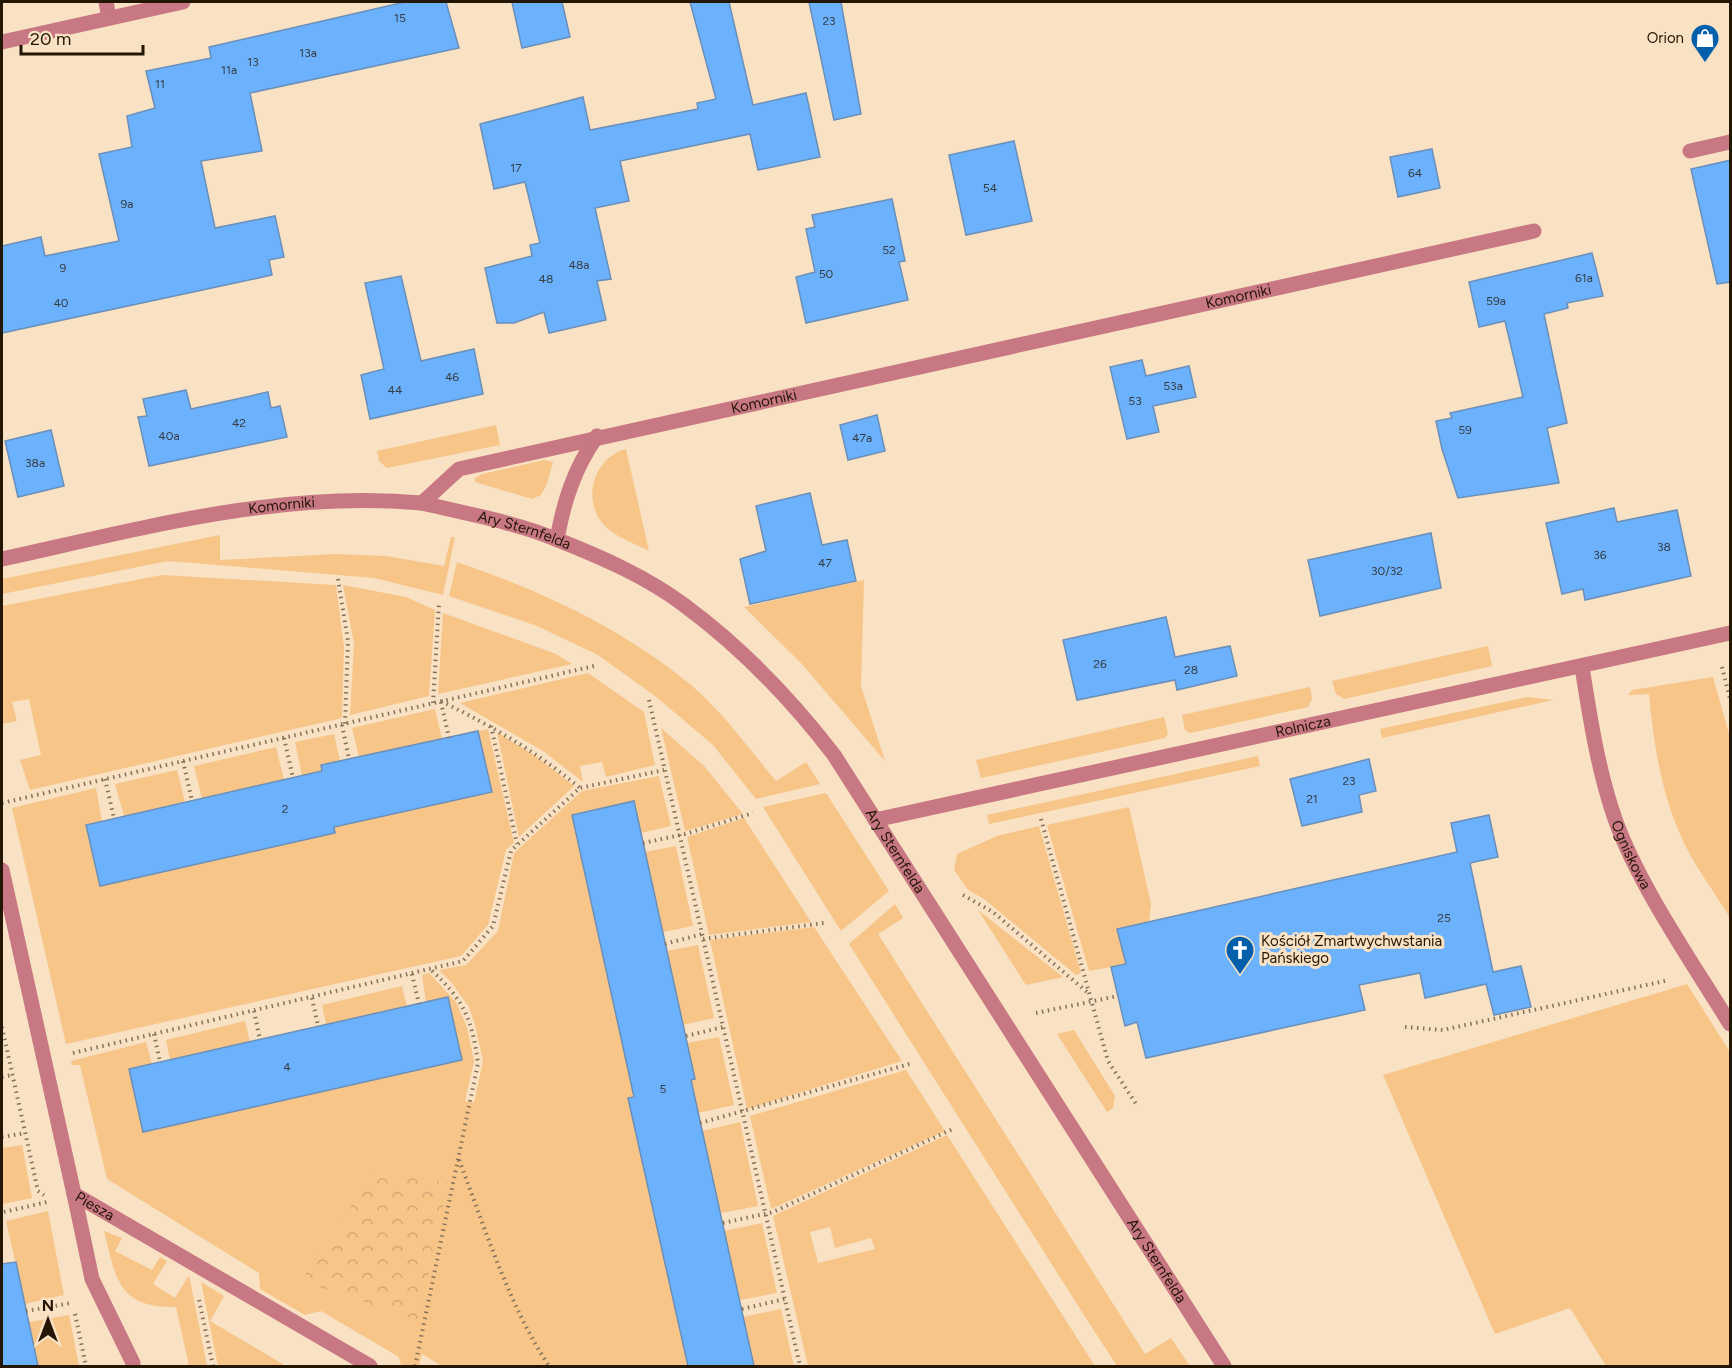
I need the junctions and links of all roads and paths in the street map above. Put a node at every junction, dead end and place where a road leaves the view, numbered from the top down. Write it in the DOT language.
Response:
graph roads {
  1 [pos="106,2"];
  2 [pos="183,2"];
  3 [pos="110,18"];
  4 [pos="2,42"];
  5 [pos="1731,142"];
  6 [pos="1690,151"];
  7 [pos="1534,231"];
  8 [pos="597,436"];
  9 [pos="422,503"];
  10 [pos="557,539"];
  11 [pos="2,559"];
  12 [pos="338,579"];
  13 [pos="439,603"];
  14 [pos="1731,633"];
  15 [pos="594,666"];
  16 [pos="1582,667"];
  17 [pos="1722,667"];
  18 [pos="1731,699"];
  19 [pos="649,700"];
  20 [pos="441,701"];
  21 [pos="433,703"];
  22 [pos="344,724"];
  23 [pos="491,726"];
  24 [pos="284,738"];
  25 [pos="449,738"];
  26 [pos="349,759"];
  27 [pos="183,761"];
  28 [pos="664,770"];
  29 [pos="293,778"];
  30 [pos="105,779"];
  31 [pos="580,788"];
  32 [pos="192,801"];
  33 [pos="2,804"];
  34 [pos="753,813"];
  35 [pos="114,818"];
  36 [pos="1041,819"];
  37 [pos="875,820"];
  38 [pos="679,834"];
  39 [pos="643,843"];
  40 [pos="517,845"];
  41 [pos="2,870"];
  42 [pos="963,895"];
  43 [pos="824,923"];
  44 [pos="702,936"];
  45 [pos="666,944"];
  46 [pos="430,969"];
  47 [pos="1700,973"];
  48 [pos="412,974"];
  49 [pos="1089,994"];
  50 [pos="1118,996"];
  51 [pos="312,998"];
  52 [pos="1092,1002"];
  53 [pos="419,1004"];
  54 [pos="254,1011"];
  55 [pos="1036,1013"];
  56 [pos="1730,1022"];
  57 [pos="318,1026"];
  58 [pos="723,1027"];
  59 [pos="1405,1027"];
  60 [pos="154,1034"];
  61 [pos="686,1036"];
  62 [pos="260,1040"];
  63 [pos="44,1059"];
  64 [pos="160,1062"];
  65 [pos="913,1063"];
  66 [pos="10,1066"];
  67 [pos="12,1075"];
  68 [pos="2,1077"];
  69 [pos="1138,1107"];
  70 [pos="742,1113"];
  71 [pos="700,1123"];
  72 [pos="955,1128"];
  73 [pos="25,1132"];
  74 [pos="2,1137"];
  75 [pos="459,1160"];
  76 [pos="74,1194"];
  77 [pos="50,1201"];
  78 [pos="4,1212"];
  79 [pos="766,1214"];
  80 [pos="723,1223"];
  81 [pos="192,1263"];
  82 [pos="785,1299"];
  83 [pos="72,1302"];
  84 [pos="742,1309"];
  85 [pos="26,1311"];
  86 [pos="134,1363"];
  87 [pos="213,1366"];
  88 [pos="370,1366"];
  89 [pos="415,1366"];
  90 [pos="549,1366"];
  91 [pos="800,1366"];
  92 [pos="1224,1366"];
  1 -- 3 [label="street"];
  2 -- 3 [label="street"];
  3 -- 4 [label="street"];
  5 -- 6 [label="street"];
  7 -- 8 [label="street, Komorniki"];
  8 -- 9 [label="street, Komorniki"];
  8 -- 10 [label="street"];
  9 -- 10 [label="street, Ary Sternfelda"];
  9 -- 11 [label="street, Komorniki"];
  10 -- 37 [label="street, Ary Sternfelda"];
  12 -- 22 [label="path"];
  13 -- 21 [label="path"];
  14 -- 16 [label="street, Rolnicza"];
  15 -- 20 [label="path"];
  16 -- 37 [label="street, Rolnicza"];
  16 -- 47 [label="street, Ogniskowa"];
  17 -- 18 [label="path"];
  19 -- 28 [label="path"];
  20 -- 21 [label="path"];
  20 -- 23 [label="path"];
  20 -- 25 [label="path"];
  21 -- 22 [label="path"];
  22 -- 24 [label="path"];
  22 -- 26 [label="path"];
  23 -- 31 [label="path"];
  23 -- 40 [label="path"];
  24 -- 27 [label="path"];
  24 -- 29 [label="path"];
  27 -- 30 [label="path"];
  27 -- 32 [label="path"];
  28 -- 31 [label="path"];
  28 -- 38 [label="path"];
  30 -- 33 [label="path"];
  30 -- 35 [label="path"];
  31 -- 40 [label="path"];
  34 -- 38 [label="path"];
  36 -- 49 [label="path"];
  37 -- 92 [label="street, Ary Sternfelda"];
  38 -- 39 [label="path"];
  38 -- 44 [label="path"];
  40 -- 46 [label="path"];
  41 -- 63 [label="street, Piesza"];
  42 -- 49 [label="path"];
  43 -- 44 [label="path"];
  44 -- 45 [label="path"];
  44 -- 58 [label="path"];
  46 -- 48 [label="path"];
  46 -- 75 [label="path"];
  47 -- 56 [label="street, Ogniskowa"];
  47 -- 59 [label="path"];
  48 -- 51 [label="path"];
  48 -- 53 [label="path"];
  49 -- 52 [label="path"];
  50 -- 52 [label="path"];
  51 -- 54 [label="path"];
  51 -- 57 [label="path"];
  52 -- 55 [label="path"];
  52 -- 69 [label="path"];
  54 -- 60 [label="path"];
  54 -- 62 [label="path"];
  58 -- 61 [label="path"];
  58 -- 70 [label="path"];
  60 -- 63 [label="path"];
  60 -- 64 [label="path"];
  63 -- 66 [label="path"];
  63 -- 76 [label="street, Piesza"];
  65 -- 70 [label="path"];
  67 -- 68 [label="path"];
  70 -- 71 [label="path"];
  70 -- 79 [label="path"];
  72 -- 79 [label="path"];
  73 -- 74 [label="path"];
  75 -- 89 [label="path"];
  75 -- 90 [label="path"];
  76 -- 81 [label="street, Piesza"];
  76 -- 86 [label="street"];
  77 -- 78 [label="path"];
  79 -- 80 [label="path"];
  79 -- 82 [label="path"];
  81 -- 87 [label="path"];
  81 -- 88 [label="street, Piesza"];
  82 -- 84 [label="path"];
  82 -- 91 [label="path"];
  83 -- 85 [label="path"];
}
